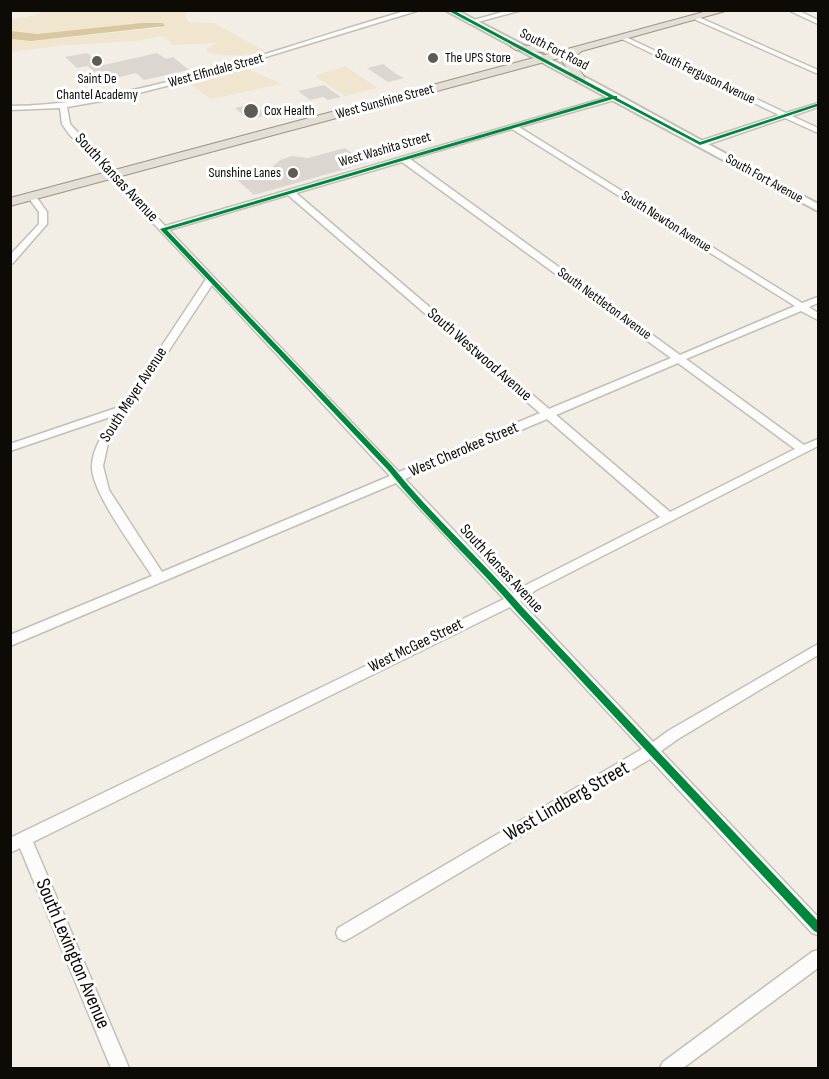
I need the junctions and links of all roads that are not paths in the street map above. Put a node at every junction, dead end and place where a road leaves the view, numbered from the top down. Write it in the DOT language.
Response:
graph roads {
  1 [pos="417,10"];
  2 [pos="449,10"];
  3 [pos="519,10"];
  4 [pos="724,10"];
  5 [pos="791,10"];
  6 [pos="696,18"];
  7 [pos="470,22"];
  8 [pos="819,22"];
  9 [pos="624,38"];
  10 [pos="510,44"];
  11 [pos="578,50"];
  12 [pos="542,60"];
  13 [pos="499,72"];
  14 [pos="819,72"];
  15 [pos="580,79"];
  16 [pos="615,97"];
  17 [pos="819,105"];
  18 [pos="63,106"];
  19 [pos="10,108"];
  20 [pos="787,116"];
  21 [pos="513,127"];
  22 [pos="819,131"];
  23 [pos="700,144"];
  24 [pos="404,159"];
  25 [pos="113,175"];
  26 [pos="290,192"];
  27 [pos="32,196"];
  28 [pos="10,202"];
  29 [pos="819,208"];
  30 [pos="163,229"];
  31 [pos="10,261"];
  32 [pos="211,279"];
  33 [pos="819,300"];
  34 [pos="802,307"];
  35 [pos="819,317"];
  36 [pos="679,359"];
  37 [pos="123,409"];
  38 [pos="548,414"];
  39 [pos="819,442"];
  40 [pos="10,448"];
  41 [pos="804,450"];
  42 [pos="398,478"];
  43 [pos="668,517"];
  44 [pos="160,578"];
  45 [pos="513,600"];
  46 [pos="10,641"];
  47 [pos="819,649"];
  48 [pos="652,750"];
  49 [pos="17,843"];
  50 [pos="819,928"];
  51 [pos="344,933"];
  52 [pos="819,958"];
  53 [pos="120,1068"];
  54 [pos="669,1068"];
  1 -- 18 [label="street, West Elfindale Street"];
  2 -- 7 [label="street, South Fort Road"];
  3 -- 7 [label="street"];
  4 -- 6 [label="main road, West Sunshine Street"];
  5 -- 8 [label="street"];
  6 -- 9 [label="main road, West Sunshine Street"];
  6 -- 14 [label="street"];
  7 -- 10 [label="street, South Fort Road"];
  9 -- 11 [label="main road, West Sunshine Street"];
  9 -- 20 [label="street, South Ferguson Avenue"];
  10 -- 11 [label="main road"];
  10 -- 12 [label="street, South Fort Road"];
  10 -- 13 [label="main road"];
  11 -- 12 [label="main road, West Sunshine Street"];
  11 -- 15 [label="main road"];
  12 -- 13 [label="main road, West Sunshine Street"];
  12 -- 15 [label="street, South Fort Road"];
  13 -- 25 [label="main road, West Sunshine Street"];
  15 -- 16 [label="street, South Fort Road"];
  16 -- 21 [label="street, West Washita Street"];
  16 -- 23 [label="street, South Fort Avenue"];
  17 -- 20 [label="street"];
  18 -- 19 [label="street, West Elfindale Street"];
  18 -- 25 [label="street, South Kansas Avenue"];
  20 -- 22 [label="street, South Ferguson Avenue"];
  20 -- 23 [label="street"];
  21 -- 24 [label="street, West Washita Street"];
  21 -- 34 [label="street, South Newton Avenue"];
  23 -- 29 [label="street, South Fort Avenue"];
  24 -- 26 [label="street, West Washita Street"];
  24 -- 36 [label="street, South Nettleton Avenue"];
  25 -- 27 [label="main road, West Sunshine Street"];
  25 -- 30 [label="street, South Kansas Avenue"];
  26 -- 30 [label="street, West Washita Street"];
  26 -- 38 [label="street, South Westwood Avenue"];
  27 -- 28 [label="main road, West Sunshine Street"];
  27 -- 31 [label="street"];
  30 -- 32 [label="street, South Kansas Avenue"];
  32 -- 37 [label="street, South Meyer Avenue"];
  32 -- 42 [label="street, South Kansas Avenue"];
  33 -- 34 [label="street, West Cherokee Street"];
  34 -- 35 [label="street, South Newton Avenue"];
  34 -- 36 [label="street, West Cherokee Street"];
  36 -- 38 [label="street, West Cherokee Street"];
  36 -- 41 [label="street, South Nettleton Avenue"];
  37 -- 40 [label="street"];
  37 -- 44 [label="street, South Meyer Avenue"];
  38 -- 42 [label="street, West Cherokee Street"];
  38 -- 43 [label="street, South Westwood Avenue"];
  39 -- 41 [label="street, West McGee Street"];
  41 -- 43 [label="street, West McGee Street"];
  42 -- 44 [label="street, West Cherokee Street"];
  42 -- 45 [label="street, South Kansas Avenue"];
  43 -- 45 [label="street, West McGee Street"];
  44 -- 46 [label="street, West Cherokee Street"];
  45 -- 48 [label="street, South Kansas Avenue"];
  45 -- 49 [label="street, West McGee Street"];
  47 -- 48 [label="street, West Lindberg Street"];
  48 -- 50 [label="street, South Kansas Avenue"];
  48 -- 51 [label="street, West Lindberg Street"];
  49 -- 53 [label="street, South Lexington Avenue"];
  52 -- 54 [label="street"];
}
